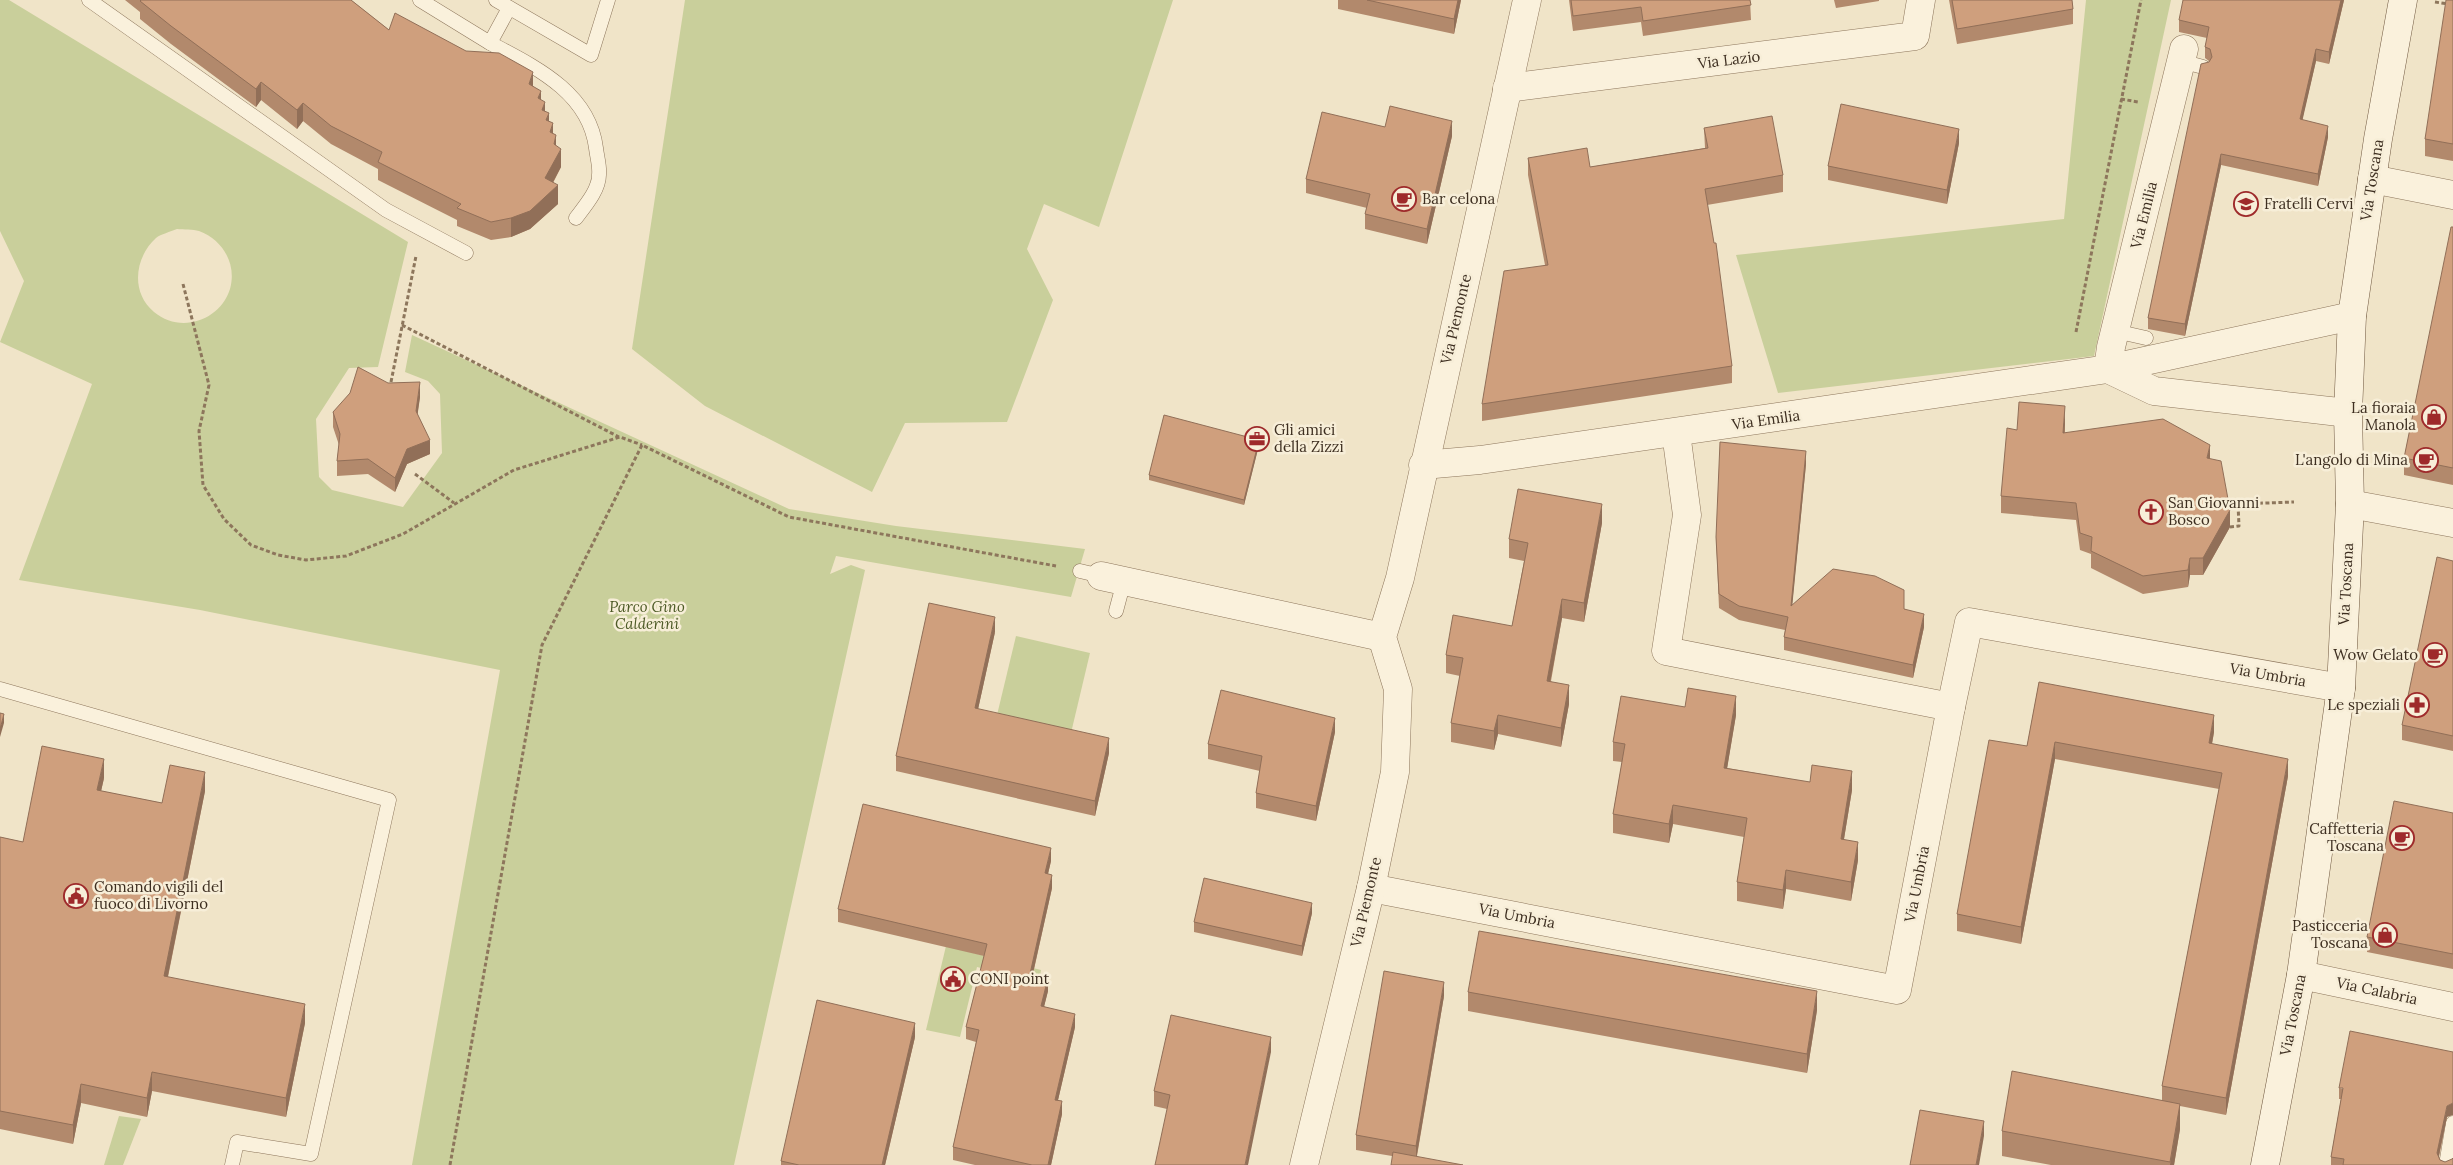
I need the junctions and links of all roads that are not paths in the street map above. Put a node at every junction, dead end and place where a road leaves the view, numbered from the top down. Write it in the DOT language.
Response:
graph roads {
  1 [pos="89,0"];
  2 [pos="420,0"];
  3 [pos="496,0"];
  4 [pos="608,0"];
  5 [pos="1527,0"];
  6 [pos="1921,0"];
  7 [pos="2403,0"];
  8 [pos="509,8"];
  9 [pos="490,43"];
  10 [pos="2189,59"];
  11 [pos="1507,88"];
  12 [pos="2372,179"];
  13 [pos="2453,195"];
  14 [pos="576,218"];
  15 [pos="466,253"];
  16 [pos="2352,316"];
  17 [pos="2115,331"];
  18 [pos="2146,338"];
  19 [pos="2108,369"];
  20 [pos="2348,413"];
  21 [pos="1676,433"];
  22 [pos="1423,466"];
  23 [pos="2350,504"];
  24 [pos="2453,522"];
  25 [pos="1102,576"];
  26 [pos="1116,611"];
  27 [pos="1382,638"];
  28 [pos="2341,688"];
  29 [pos="0,689"];
  30 [pos="1951,707"];
  31 [pos="1371,888"];
  32 [pos="2301,975"];
  33 [pos="2453,1007"];
  34 [pos="2453,1123"];
  35 [pos="232,1165"];
  36 [pos="1304,1165"];
  37 [pos="2265,1165"];
  38 [pos="2446,1165"];
  1 -- 15 [label="lane"];
  2 -- 9 [label="lane"];
  3 -- 8 [label="lane"];
  4 -- 8 [label="lane"];
  5 -- 11 [label="street, Via Piemonte"];
  6 -- 11 [label="street, Via Lazio"];
  7 -- 12 [label="street, Via Toscana"];
  8 -- 9 [label="lane"];
  9 -- 14 [label="lane"];
  10 -- 17 [label="street, Via Emilia"];
  11 -- 22 [label="street, Via Piemonte"];
  12 -- 13 [label="street"];
  12 -- 16 [label="street, Via Toscana"];
  16 -- 19 [label="street, Via Emilia"];
  16 -- 20 [label="street, Via Toscana"];
  17 -- 18 [label="lane"];
  17 -- 19 [label="street, Via Emilia"];
  19 -- 20 [label="street"];
  19 -- 21 [label="street, Via Emilia"];
  20 -- 23 [label="street, Via Toscana"];
  21 -- 22 [label="street, Via Emilia"];
  21 -- 30 [label="street"];
  22 -- 27 [label="street, Via Piemonte"];
  23 -- 24 [label="street"];
  23 -- 28 [label="street, Via Toscana"];
  25 -- 26 [label="lane"];
  25 -- 27 [label="street"];
  27 -- 31 [label="street, Via Piemonte"];
  28 -- 30 [label="street, Via Umbria"];
  28 -- 32 [label="street, Via Toscana"];
  29 -- 35 [label="lane"];
  30 -- 31 [label="street, Via Umbria"];
  31 -- 36 [label="street, Via Piemonte"];
  32 -- 33 [label="street, Via Calabria"];
  32 -- 37 [label="street, Via Toscana"];
  34 -- 38 [label="lane"];
}
